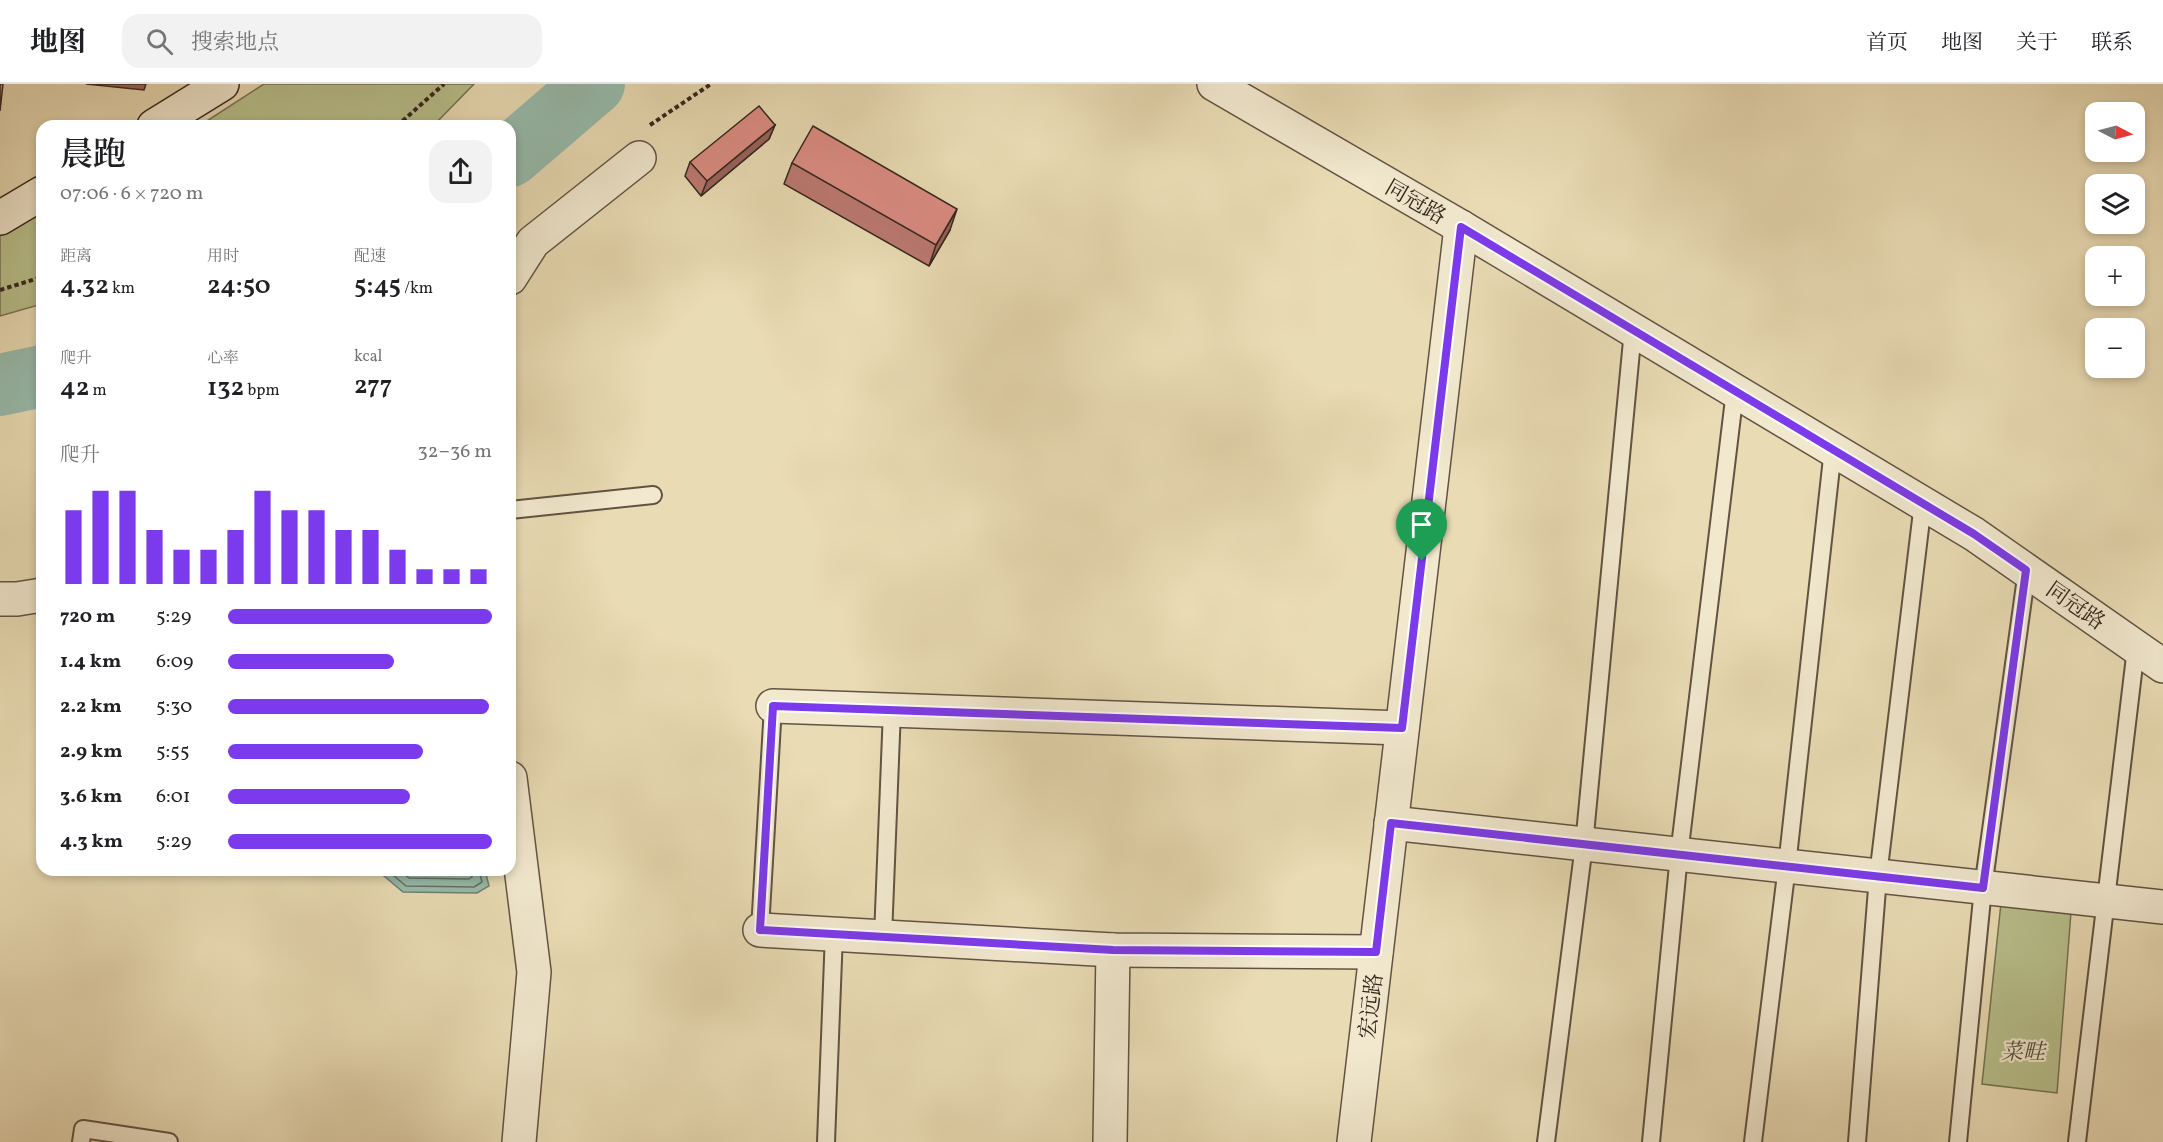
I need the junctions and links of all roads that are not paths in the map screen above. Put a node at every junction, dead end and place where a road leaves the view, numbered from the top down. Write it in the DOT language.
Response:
graph roads {
  1 [pos="222,84"];
  2 [pos="1214,84"];
  3 [pos="164,120"];
  4 [pos="639,158"];
  5 [pos="36,197"];
  6 [pos="0,218"];
  7 [pos="1461,227"];
  8 [pos="516,269"];
  9 [pos="1633,330"];
  10 [pos="1735,391"];
  11 [pos="1833,449"];
  12 [pos="653,495"];
  13 [pos="1923,503"];
  14 [pos="516,509"];
  15 [pos="2026,570"];
  16 [pos="36,596"];
  17 [pos="0,599"];
  18 [pos="2136,648"];
  19 [pos="2163,666"];
  20 [pos="773,706"];
  21 [pos="892,710"];
  22 [pos="1402,728"];
  23 [pos="1391,823"];
  24 [pos="516,826"];
  25 [pos="1584,845"];
  26 [pos="1679,855"];
  27 [pos="1787,867"];
  28 [pos="1878,876"];
  29 [pos="1983,888"];
  30 [pos="2106,901"];
  31 [pos="2163,907"];
  32 [pos="760,930"];
  33 [pos="834,933"];
  34 [pos="883,937"];
  35 [pos="1113,950"];
  36 [pos="1376,952"];
  37 [pos="81,1142"];
  38 [pos="169,1142"];
  39 [pos="519,1142"];
  40 [pos="826,1142"];
  41 [pos="1110,1142"];
  42 [pos="1354,1142"];
  43 [pos="1546,1142"];
  44 [pos="1651,1142"];
  45 [pos="1753,1142"];
  46 [pos="1857,1142"];
  47 [pos="1958,1142"];
  48 [pos="2077,1142"];
  1 -- 3 [label="street"];
  2 -- 7 [label="street, 同冠路"];
  4 -- 8 [label="street"];
  5 -- 6 [label="street"];
  7 -- 9 [label="street, 同冠路"];
  7 -- 22 [label="street, 宏远路"];
  9 -- 10 [label="street, 同冠路"];
  9 -- 25 [label="lane"];
  10 -- 11 [label="street, 同冠路"];
  10 -- 26 [label="lane"];
  11 -- 13 [label="street, 同冠路"];
  11 -- 27 [label="lane"];
  12 -- 14 [label="lane"];
  13 -- 15 [label="street, 同冠路"];
  13 -- 28 [label="lane"];
  15 -- 18 [label="street, 同冠路"];
  15 -- 29 [label="lane"];
  16 -- 17 [label="street"];
  18 -- 19 [label="street, 同冠路"];
  18 -- 30 [label="lane"];
  20 -- 21 [label="street"];
  20 -- 32 [label="lane"];
  21 -- 22 [label="street"];
  21 -- 34 [label="lane"];
  22 -- 23 [label="street, 宏远路"];
  23 -- 25 [label="street"];
  23 -- 36 [label="street, 宏远路"];
  24 -- 39 [label="street"];
  25 -- 26 [label="street"];
  25 -- 43 [label="lane"];
  26 -- 27 [label="street"];
  26 -- 44 [label="lane"];
  27 -- 28 [label="street"];
  27 -- 45 [label="lane"];
  28 -- 29 [label="street"];
  28 -- 46 [label="lane"];
  29 -- 30 [label="street"];
  29 -- 47 [label="lane"];
  30 -- 31 [label="street"];
  30 -- 48 [label="lane"];
  32 -- 33 [label="street"];
  33 -- 34 [label="street"];
  33 -- 40 [label="lane"];
  34 -- 35 [label="street"];
  35 -- 36 [label="street"];
  35 -- 41 [label="street"];
  36 -- 42 [label="street, 宏远路"];
  37 -- 38 [label="lane"];
}
